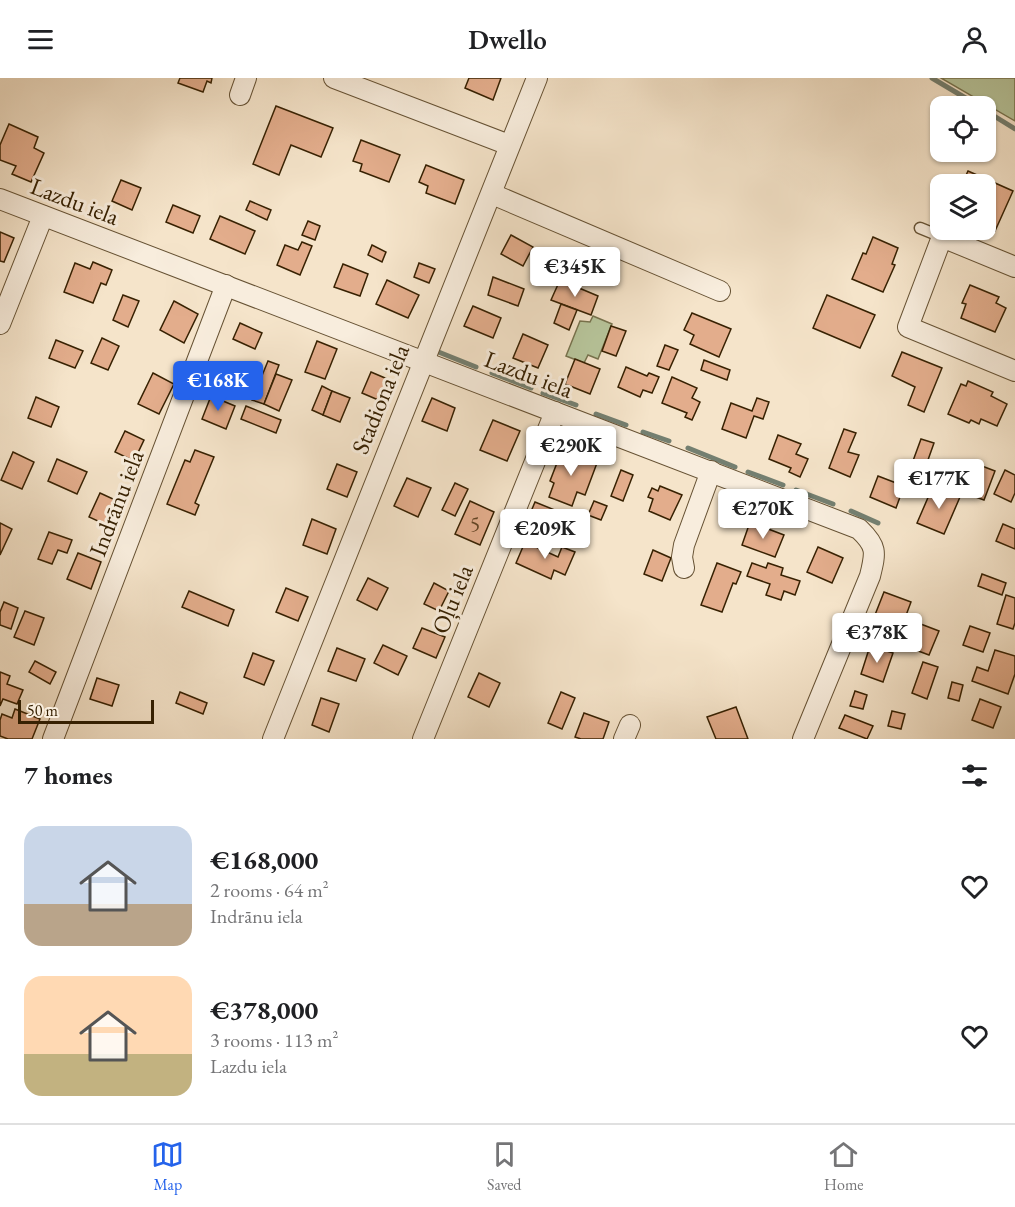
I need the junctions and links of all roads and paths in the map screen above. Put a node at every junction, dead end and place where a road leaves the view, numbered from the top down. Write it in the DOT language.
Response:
graph roads {
  1 [pos="334,78"];
  2 [pos="537,78"];
  3 [pos="509,145"];
  4 [pos="492,194"];
  5 [pos="0,199"];
  6 [pos="43,216"];
  7 [pos="920,228"];
  8 [pos="930,232"];
  9 [pos="941,240"];
  10 [pos="949,240"];
  11 [pos="1015,267"];
  12 [pos="226,285"];
  13 [pos="720,291"];
  14 [pos="0,324"];
  15 [pos="422,361"];
  16 [pos="1015,371"];
  17 [pos="555,412"];
  18 [pos="711,471"];
  19 [pos="684,568"];
  20 [pos="809,737"];
  21 [pos="53,739"];
  22 [pos="273,739"];
  23 [pos="423,739"];
  1 -- 3 [label="street"];
  2 -- 3 [label="street, Stadiona iela"];
  3 -- 4 [label="street, Stadiona iela"];
  4 -- 13 [label="street"];
  4 -- 15 [label="street, Stadiona iela"];
  5 -- 6 [label="street, Lazdu iela"];
  6 -- 12 [label="street, Lazdu iela"];
  6 -- 14 [label="street"];
  7 -- 8 [label="lane"];
  9 -- 16 [label="street"];
  10 -- 11 [label="street"];
  12 -- 15 [label="street, Lazdu iela"];
  12 -- 21 [label="street, Indrānu iela"];
  15 -- 17 [label="street, Lazdu iela"];
  15 -- 22 [label="street, Stadiona iela"];
  17 -- 18 [label="street, Lazdu iela"];
  17 -- 23 [label="street, Oļu iela"];
  18 -- 19 [label="street"];
  18 -- 20 [label="street, Lazdu iela"];
}
